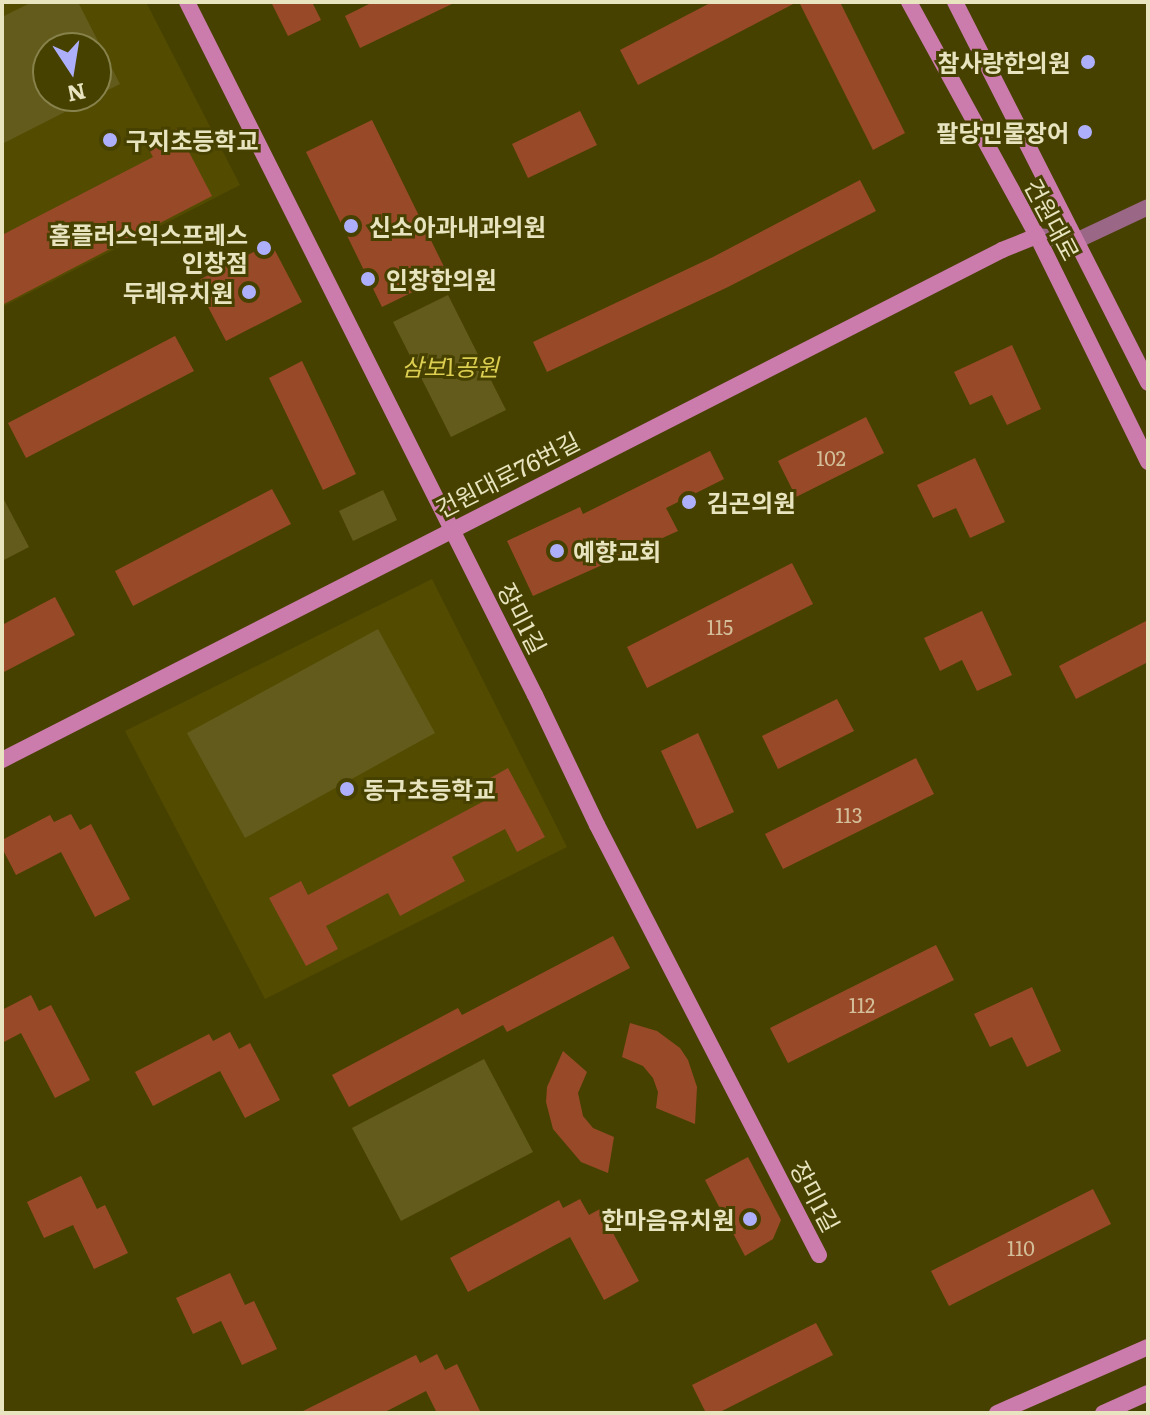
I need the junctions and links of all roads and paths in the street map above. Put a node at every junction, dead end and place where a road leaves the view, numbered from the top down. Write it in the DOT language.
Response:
graph roads {
  1 [pos="187,2"];
  2 [pos="909,2"];
  3 [pos="955,2"];
  4 [pos="1148,207"];
  5 [pos="1037,236"];
  6 [pos="1078,240"];
  7 [pos="1148,383"];
  8 [pos="1148,462"];
  9 [pos="451,530"];
  10 [pos="2,760"];
  11 [pos="819,1255"];
  12 [pos="1148,1347"];
  13 [pos="1148,1393"];
  14 [pos="997,1413"];
  15 [pos="1103,1413"];
  1 -- 9 [label="street, 장미1길"];
  2 -- 5 [label="street, 건원대로"];
  3 -- 6 [label="street, 건원대로"];
  4 -- 6 [label="street"];
  5 -- 6 [label="street"];
  5 -- 8 [label="street, 건원대로"];
  5 -- 9 [label="street, 건원대로76번길"];
  6 -- 7 [label="street, 건원대로"];
  9 -- 10 [label="street, 건원대로76번길"];
  9 -- 11 [label="street, 장미1길"];
  12 -- 14 [label="street"];
  13 -- 15 [label="street"];
}
